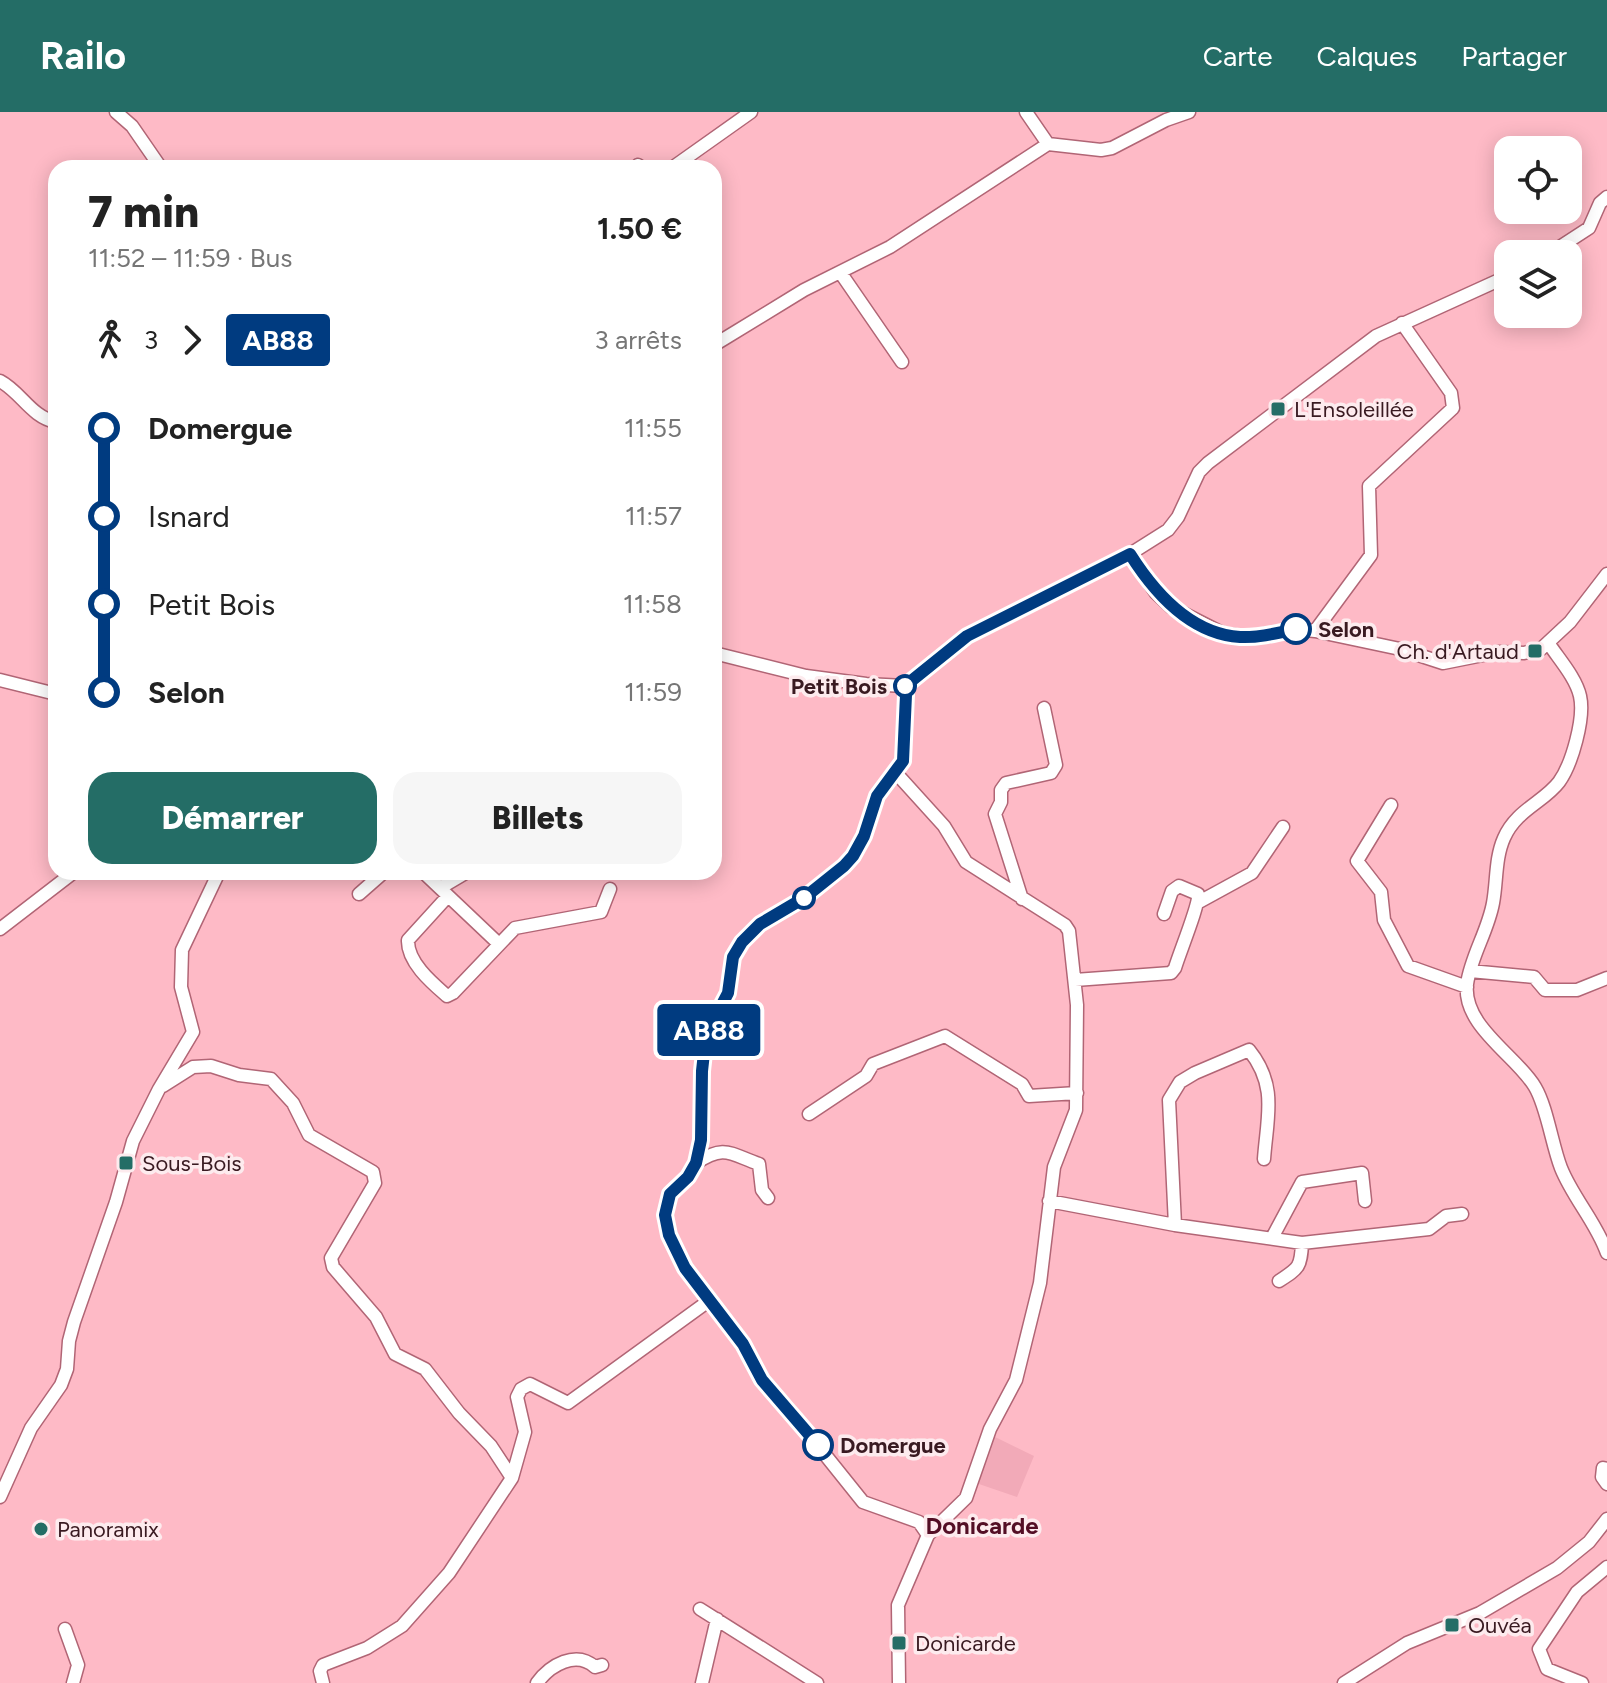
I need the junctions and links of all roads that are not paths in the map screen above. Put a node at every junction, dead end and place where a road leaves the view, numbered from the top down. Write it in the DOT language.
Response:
graph roads {
  1 [pos="116,112"];
  2 [pos="751,112"];
  3 [pos="1026,112"];
  4 [pos="1189,112"];
  5 [pos="1048,144"];
  6 [pos="155,160"];
  7 [pos="683,160"];
  8 [pos="1607,197"];
  9 [pos="1571,240"];
  10 [pos="840,272"];
  11 [pos="1494,282"];
  12 [pos="1402,323"];
  13 [pos="722,340"];
  14 [pos="902,362"];
  15 [pos="0,381"];
  16 [pos="48,419"];
  17 [pos="1130,554"];
  18 [pos="1607,574"];
  19 [pos="1315,631"];
  20 [pos="1549,644"];
  21 [pos="722,655"];
  22 [pos="0,680"];
  23 [pos="905,686"];
  24 [pos="48,692"];
  25 [pos="1044,708"];
  26 [pos="896,773"];
  27 [pos="1391,805"];
  28 [pos="1283,827"];
  29 [pos="64,880"];
  30 [pos="215,880"];
  31 [pos="375,880"];
  32 [pos="431,880"];
  33 [pos="458,880"];
  34 [pos="610,889"];
  35 [pos="444,892"];
  36 [pos="359,894"];
  37 [pos="1022,899"];
  38 [pos="1199,902"];
  39 [pos="1164,914"];
  40 [pos="0,929"];
  41 [pos="499,944"];
  42 [pos="1470,971"];
  43 [pos="1607,978"];
  44 [pos="1075,980"];
  45 [pos="1467,987"];
  46 [pos="159,1089"];
  47 [pos="1077,1093"];
  48 [pos="809,1114"];
  49 [pos="1264,1159"];
  50 [pos="696,1163"];
  51 [pos="768,1198"];
  52 [pos="1049,1201"];
  53 [pos="1365,1201"];
  54 [pos="1462,1214"];
  55 [pos="1175,1225"];
  56 [pos="1272,1238"];
  57 [pos="1302,1243"];
  58 [pos="1607,1253"];
  59 [pos="1279,1281"];
  60 [pos="710,1300"];
  61 [pos="1607,1469"];
  62 [pos="512,1478"];
  63 [pos="1607,1484"];
  64 [pos="0,1497"];
  65 [pos="1607,1519"];
  66 [pos="928,1535"];
  67 [pos="1607,1567"];
  68 [pos="700,1609"];
  69 [pos="717,1619"];
  70 [pos="65,1629"];
  71 [pos="602,1665"];
  72 [pos="540,1678"];
  73 [pos="802,1679"];
  74 [pos="73,1683"];
  75 [pos="323,1683"];
  76 [pos="702,1683"];
  77 [pos="817,1683"];
  78 [pos="899,1683"];
  79 [pos="1344,1683"];
  80 [pos="1582,1683"];
  1 -- 6 [label="street"];
  2 -- 7 [label="street"];
  3 -- 5 [label="street"];
  4 -- 5 [label="street"];
  5 -- 10 [label="street"];
  8 -- 9 [label="street"];
  10 -- 13 [label="street"];
  10 -- 14 [label="street"];
  11 -- 12 [label="street"];
  12 -- 17 [label="street"];
  12 -- 19 [label="street"];
  15 -- 16 [label="street"];
  17 -- 19 [label="street"];
  17 -- 23 [label="street"];
  18 -- 20 [label="street"];
  19 -- 20 [label="street"];
  20 -- 42 [label="street"];
  21 -- 23 [label="street"];
  22 -- 24 [label="street"];
  23 -- 26 [label="street"];
  25 -- 37 [label="street"];
  26 -- 37 [label="street"];
  26 -- 50 [label="street"];
  27 -- 45 [label="street"];
  28 -- 38 [label="street"];
  29 -- 40 [label="street"];
  30 -- 46 [label="street"];
  31 -- 36 [label="street"];
  32 -- 35 [label="street"];
  33 -- 35 [label="street"];
  34 -- 41 [label="street"];
  35 -- 41 [label="street"];
  35 -- 41 [label="street"];
  37 -- 44 [label="street"];
  38 -- 39 [label="street"];
  38 -- 44 [label="street"];
  42 -- 43 [label="street"];
  42 -- 45 [label="street"];
  44 -- 47 [label="street"];
  45 -- 58 [label="street"];
  46 -- 62 [label="street"];
  46 -- 64 [label="street"];
  47 -- 48 [label="street"];
  47 -- 52 [label="street"];
  49 -- 55 [label="street"];
  50 -- 51 [label="street"];
  50 -- 60 [label="street"];
  52 -- 55 [label="street"];
  52 -- 66 [label="street"];
  53 -- 56 [label="street"];
  54 -- 57 [label="street"];
  55 -- 56 [label="street"];
  56 -- 57 [label="street"];
  57 -- 59 [label="street"];
  60 -- 62 [label="street"];
  60 -- 66 [label="street"];
  61 -- 63 [label="street"];
  62 -- 75 [label="street"];
  65 -- 79 [label="street"];
  66 -- 78 [label="street"];
  67 -- 80 [label="street"];
  68 -- 69 [label="street"];
  69 -- 73 [label="street"];
  69 -- 76 [label="street"];
  70 -- 74 [label="street"];
  71 -- 72 [label="street"];
  73 -- 77 [label="street"];
}
